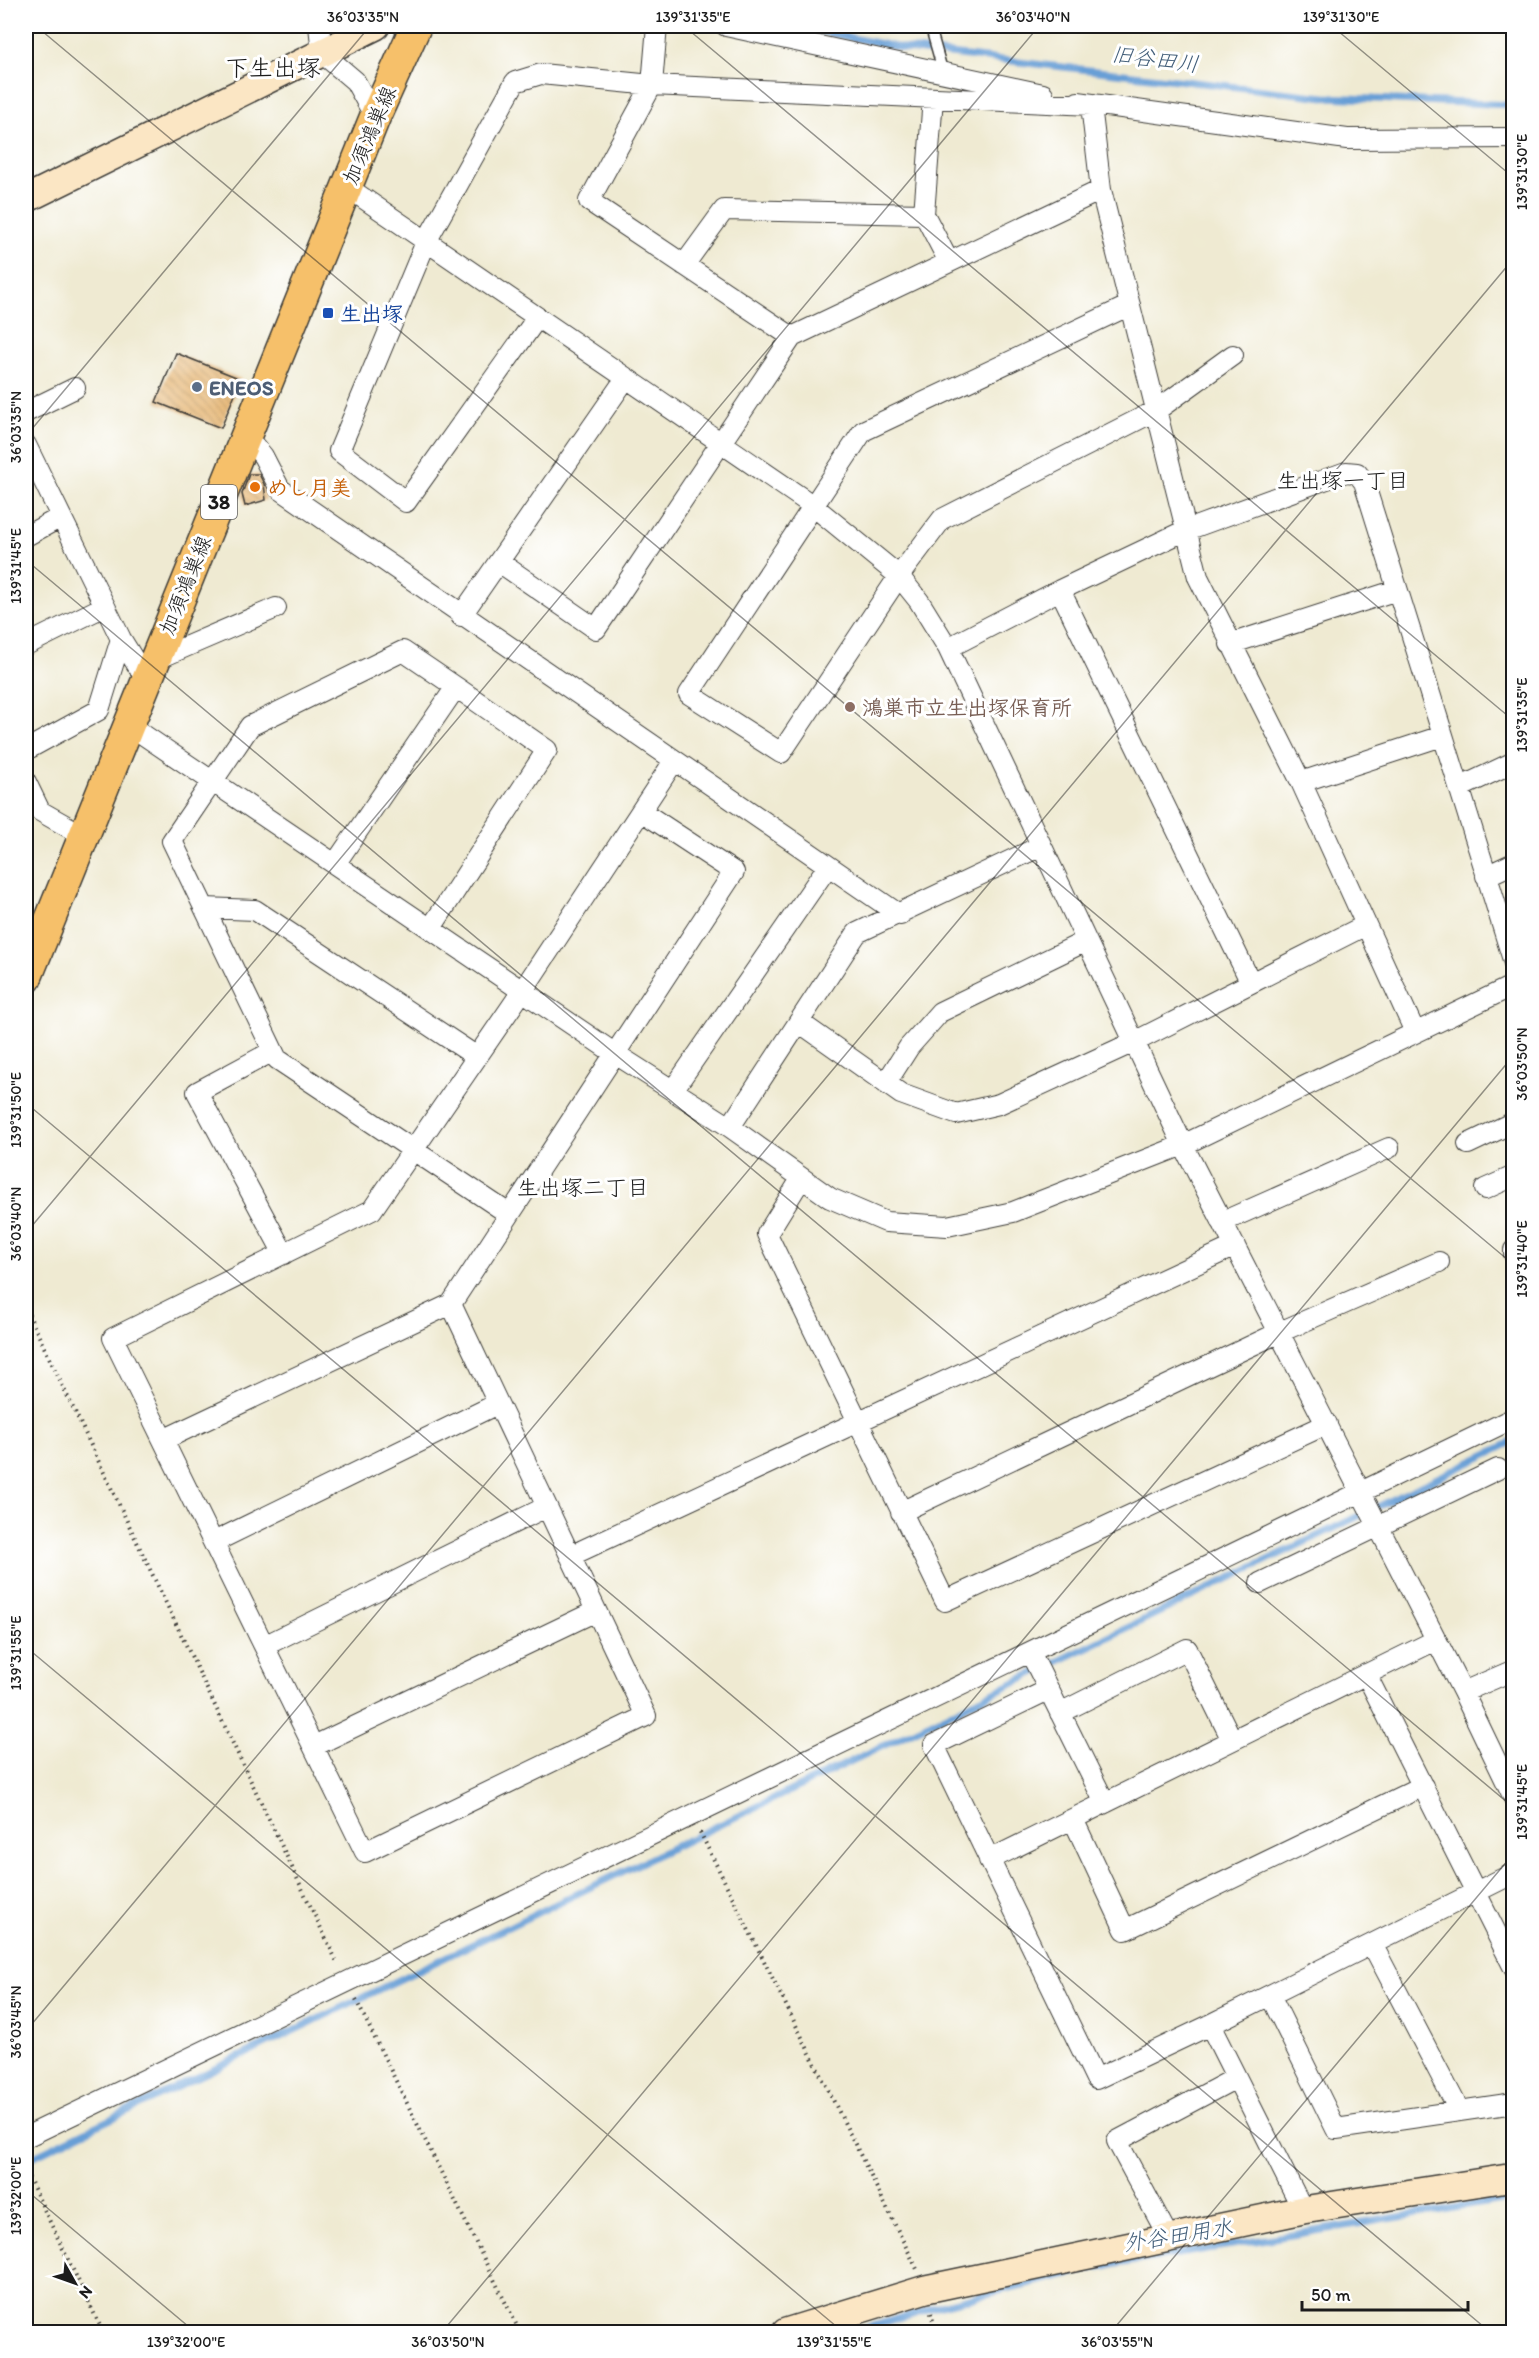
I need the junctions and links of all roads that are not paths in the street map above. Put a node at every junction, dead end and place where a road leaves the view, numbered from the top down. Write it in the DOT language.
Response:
graph roads {
  1 [pos="319,26"];
  2 [pos="376,26"];
  3 [pos="416,26"];
  4 [pos="657,26"];
  5 [pos="726,26"];
  6 [pos="930,26"];
  7 [pos="322,53"];
  8 [pos="943,73"];
  9 [pos="652,85"];
  10 [pos="933,98"];
  11 [pos="1091,105"];
  12 [pos="375,117"];
  13 [pos="1514,138"];
  14 [pos="347,187"];
  15 [pos="1101,190"];
  16 [pos="26,199"];
  17 [pos="924,214"];
  18 [pos="426,242"];
  19 [pos="950,262"];
  20 [pos="684,265"];
  21 [pos="1130,305"];
  22 [pos="537,318"];
  23 [pos="792,337"];
  24 [pos="1233,355"];
  25 [pos="626,378"];
  26 [pos="75,388"];
  27 [pos="1157,410"];
  28 [pos="26,412"];
  29 [pos="246,436"];
  30 [pos="721,442"];
  31 [pos="26,445"];
  32 [pos="812,505"];
  33 [pos="61,517"];
  34 [pos="1184,531"];
  35 [pos="26,536"];
  36 [pos="499,562"];
  37 [pos="899,576"];
  38 [pos="1060,590"];
  39 [pos="1397,590"];
  40 [pos="105,606"];
  41 [pos="276,608"];
  42 [pos="461,616"];
  43 [pos="122,639"];
  44 [pos="1230,644"];
  45 [pos="26,645"];
  46 [pos="948,648"];
  47 [pos="151,671"];
  48 [pos="456,687"];
  49 [pos="129,725"];
  50 [pos="1442,735"];
  51 [pos="26,750"];
  52 [pos="674,761"];
  53 [pos="1514,762"];
  54 [pos="211,781"];
  55 [pos="26,782"];
  56 [pos="1301,782"];
  57 [pos="1459,788"];
  58 [pos="641,811"];
  59 [pos="84,836"];
  60 [pos="1041,846"];
  61 [pos="1514,863"];
  62 [pos="335,864"];
  63 [pos="828,866"];
  64 [pos="1486,876"];
  65 [pos="205,908"];
  66 [pos="900,915"];
  67 [pos="1366,925"];
  68 [pos="431,928"];
  69 [pos="1086,941"];
  70 [pos="1514,963"];
  71 [pos="26,979"];
  72 [pos="1251,983"];
  73 [pos="1514,985"];
  74 [pos="523,990"];
  75 [pos="799,1022"];
  76 [pos="1415,1032"];
  77 [pos="1134,1042"];
  78 [pos="273,1051"];
  79 [pos="614,1053"];
  80 [pos="477,1057"];
  81 [pos="886,1083"];
  82 [pos="673,1090"];
  83 [pos="1514,1122"];
  84 [pos="730,1127"];
  85 [pos="1468,1144"];
  86 [pos="1182,1145"];
  87 [pos="1389,1148"];
  88 [pos="412,1152"];
  89 [pos="1514,1176"];
  90 [pos="801,1179"];
  91 [pos="1485,1189"];
  92 [pos="509,1214"];
  93 [pos="1222,1222"];
  94 [pos="1235,1246"];
  95 [pos="284,1254"];
  96 [pos="1439,1262"];
  97 [pos="451,1304"];
  98 [pos="1280,1332"];
  99 [pos="497,1404"];
  100 [pos="1514,1418"];
  101 [pos="856,1423"];
  102 [pos="1327,1424"];
  103 [pos="163,1440"];
  104 [pos="1498,1469"];
  105 [pos="1361,1491"];
  106 [pos="546,1507"];
  107 [pos="901,1512"];
  108 [pos="1379,1526"];
  109 [pos="214,1542"];
  110 [pos="570,1556"];
  111 [pos="1260,1582"];
  112 [pos="596,1611"];
  113 [pos="1436,1640"];
  114 [pos="266,1645"];
  115 [pos="1030,1652"];
  116 [pos="1514,1670"];
  117 [pos="1366,1674"];
  118 [pos="1048,1690"];
  119 [pos="1463,1692"];
  120 [pos="1060,1713"];
  121 [pos="1232,1740"];
  122 [pos="314,1746"];
  123 [pos="1423,1786"];
  124 [pos="1514,1798"];
  125 [pos="1105,1803"];
  126 [pos="1072,1819"];
  127 [pos="989,1860"];
  128 [pos="1514,1873"];
  129 [pos="1476,1891"];
  130 [pos="1372,1944"];
  131 [pos="1514,1968"];
  132 [pos="1270,1995"];
  133 [pos="1210,2025"];
  134 [pos="1236,2078"];
  135 [pos="1514,2103"];
  136 [pos="1460,2110"];
  137 [pos="26,2137"];
  138 [pos="1514,2177"];
  139 [pos="1303,2210"];
  140 [pos="1169,2238"];
  141 [pos="786,2332"];
  1 -- 7 [label="street"];
  2 -- 7 [label="street"];
  3 -- 12 [label="main road, 加須鴻巣線 / 38"];
  4 -- 9 [label="street"];
  5 -- 8 [label="street"];
  6 -- 8 [label="lane"];
  7 -- 12 [label="street"];
  7 -- 16 [label="street"];
  8 -- 11 [label="street"];
  9 -- 10 [label="street"];
  9 -- 18 [label="street"];
  9 -- 20 [label="street"];
  10 -- 11 [label="street"];
  10 -- 17 [label="street"];
  11 -- 13 [label="street"];
  11 -- 15 [label="street"];
  12 -- 14 [label="main road, 加須鴻巣線 / 38"];
  14 -- 18 [label="street"];
  14 -- 29 [label="main road, 加須鴻巣線 / 38"];
  15 -- 19 [label="street"];
  15 -- 21 [label="street"];
  17 -- 19 [label="street"];
  17 -- 20 [label="street"];
  18 -- 22 [label="street"];
  18 -- 22 [label="street"];
  19 -- 23 [label="street"];
  20 -- 23 [label="street"];
  21 -- 27 [label="street"];
  21 -- 32 [label="street"];
  22 -- 25 [label="street"];
  23 -- 30 [label="street"];
  24 -- 27 [label="street"];
  25 -- 30 [label="street"];
  25 -- 36 [label="street"];
  26 -- 28 [label="street"];
  27 -- 34 [label="street"];
  27 -- 37 [label="street"];
  29 -- 42 [label="street"];
  29 -- 47 [label="main road, 加須鴻巣線 / 38"];
  30 -- 32 [label="street"];
  30 -- 36 [label="street"];
  31 -- 33 [label="street"];
  32 -- 37 [label="street"];
  32 -- 37 [label="street"];
  33 -- 35 [label="street"];
  33 -- 40 [label="street"];
  34 -- 38 [label="street"];
  34 -- 39 [label="street"];
  34 -- 44 [label="street"];
  36 -- 42 [label="street"];
  37 -- 46 [label="street"];
  38 -- 46 [label="street"];
  38 -- 72 [label="street"];
  39 -- 44 [label="street"];
  39 -- 50 [label="street"];
  40 -- 43 [label="street"];
  40 -- 45 [label="street"];
  41 -- 47 [label="street"];
  42 -- 52 [label="street"];
  43 -- 47 [label="street"];
  43 -- 51 [label="street"];
  44 -- 56 [label="street"];
  46 -- 60 [label="street"];
  47 -- 49 [label="main road, 加須鴻巣線 / 38"];
  48 -- 54 [label="street"];
  48 -- 62 [label="street"];
  48 -- 68 [label="street"];
  49 -- 54 [label="street"];
  49 -- 59 [label="main road, 加須鴻巣線 / 38"];
  50 -- 56 [label="street"];
  50 -- 57 [label="street"];
  52 -- 58 [label="street"];
  52 -- 63 [label="street"];
  53 -- 57 [label="street"];
  54 -- 62 [label="street"];
  54 -- 65 [label="street"];
  55 -- 59 [label="street"];
  56 -- 67 [label="street"];
  57 -- 64 [label="street"];
  58 -- 74 [label="street"];
  58 -- 79 [label="street"];
  59 -- 71 [label="main road, 加須鴻巣線 / 38"];
  60 -- 66 [label="street"];
  60 -- 69 [label="street"];
  61 -- 64 [label="street"];
  62 -- 68 [label="street"];
  63 -- 66 [label="street"];
  63 -- 82 [label="street"];
  64 -- 70 [label="street"];
  65 -- 78 [label="street"];
  65 -- 80 [label="street"];
  66 -- 75 [label="street"];
  67 -- 72 [label="street"];
  67 -- 76 [label="street"];
  68 -- 74 [label="street"];
  69 -- 77 [label="street"];
  69 -- 81 [label="street"];
  72 -- 77 [label="street"];
  73 -- 76 [label="street"];
  74 -- 79 [label="street"];
  74 -- 80 [label="street"];
  75 -- 81 [label="street"];
  75 -- 84 [label="street"];
  76 -- 86 [label="street"];
  77 -- 81 [label="street"];
  77 -- 86 [label="street"];
  78 -- 88 [label="street"];
  78 -- 95 [label="street"];
  79 -- 82 [label="street"];
  79 -- 92 [label="street"];
  80 -- 88 [label="street"];
  82 -- 84 [label="street"];
  83 -- 85 [label="street"];
  84 -- 90 [label="street"];
  86 -- 90 [label="street"];
  86 -- 93 [label="street"];
  87 -- 93 [label="street"];
  88 -- 92 [label="street"];
  88 -- 95 [label="street"];
  89 -- 91 [label="street"];
  90 -- 101 [label="street"];
  92 -- 97 [label="street"];
  93 -- 94 [label="street"];
  94 -- 98 [label="street"];
  94 -- 101 [label="street"];
  95 -- 103 [label="street"];
  96 -- 98 [label="street"];
  97 -- 99 [label="street"];
  97 -- 103 [label="street"];
  98 -- 102 [label="street"];
  98 -- 107 [label="street"];
  99 -- 106 [label="street"];
  99 -- 109 [label="street"];
  100 -- 105 [label="street"];
  101 -- 107 [label="street"];
  101 -- 110 [label="street"];
  102 -- 105 [label="street"];
  102 -- 107 [label="street"];
  103 -- 109 [label="street"];
  104 -- 108 [label="street"];
  105 -- 108 [label="street"];
  105 -- 115 [label="street"];
  106 -- 110 [label="street"];
  106 -- 114 [label="street"];
  108 -- 111 [label="street"];
  108 -- 113 [label="street"];
  109 -- 114 [label="street"];
  110 -- 112 [label="street"];
  112 -- 122 [label="street"];
  112 -- 122 [label="street"];
  113 -- 117 [label="street"];
  113 -- 119 [label="street"];
  114 -- 122 [label="street"];
  115 -- 118 [label="street"];
  115 -- 137 [label="street"];
  116 -- 119 [label="street"];
  117 -- 121 [label="street"];
  117 -- 123 [label="street"];
  118 -- 120 [label="street"];
  118 -- 127 [label="street"];
  119 -- 124 [label="street"];
  120 -- 121 [label="street"];
  120 -- 125 [label="street"];
  121 -- 125 [label="street"];
  123 -- 126 [label="street"];
  123 -- 129 [label="street"];
  125 -- 126 [label="street"];
  126 -- 127 [label="street"];
  127 -- 133 [label="street"];
  128 -- 129 [label="street"];
  129 -- 130 [label="street"];
  129 -- 131 [label="street"];
  130 -- 132 [label="street"];
  130 -- 136 [label="street"];
  132 -- 133 [label="street"];
  132 -- 136 [label="street"];
  133 -- 134 [label="street"];
  134 -- 139 [label="street"];
  134 -- 140 [label="street"];
  135 -- 136 [label="street"];
  138 -- 139 [label="street"];
  139 -- 140 [label="street"];
  140 -- 141 [label="street"];
}
